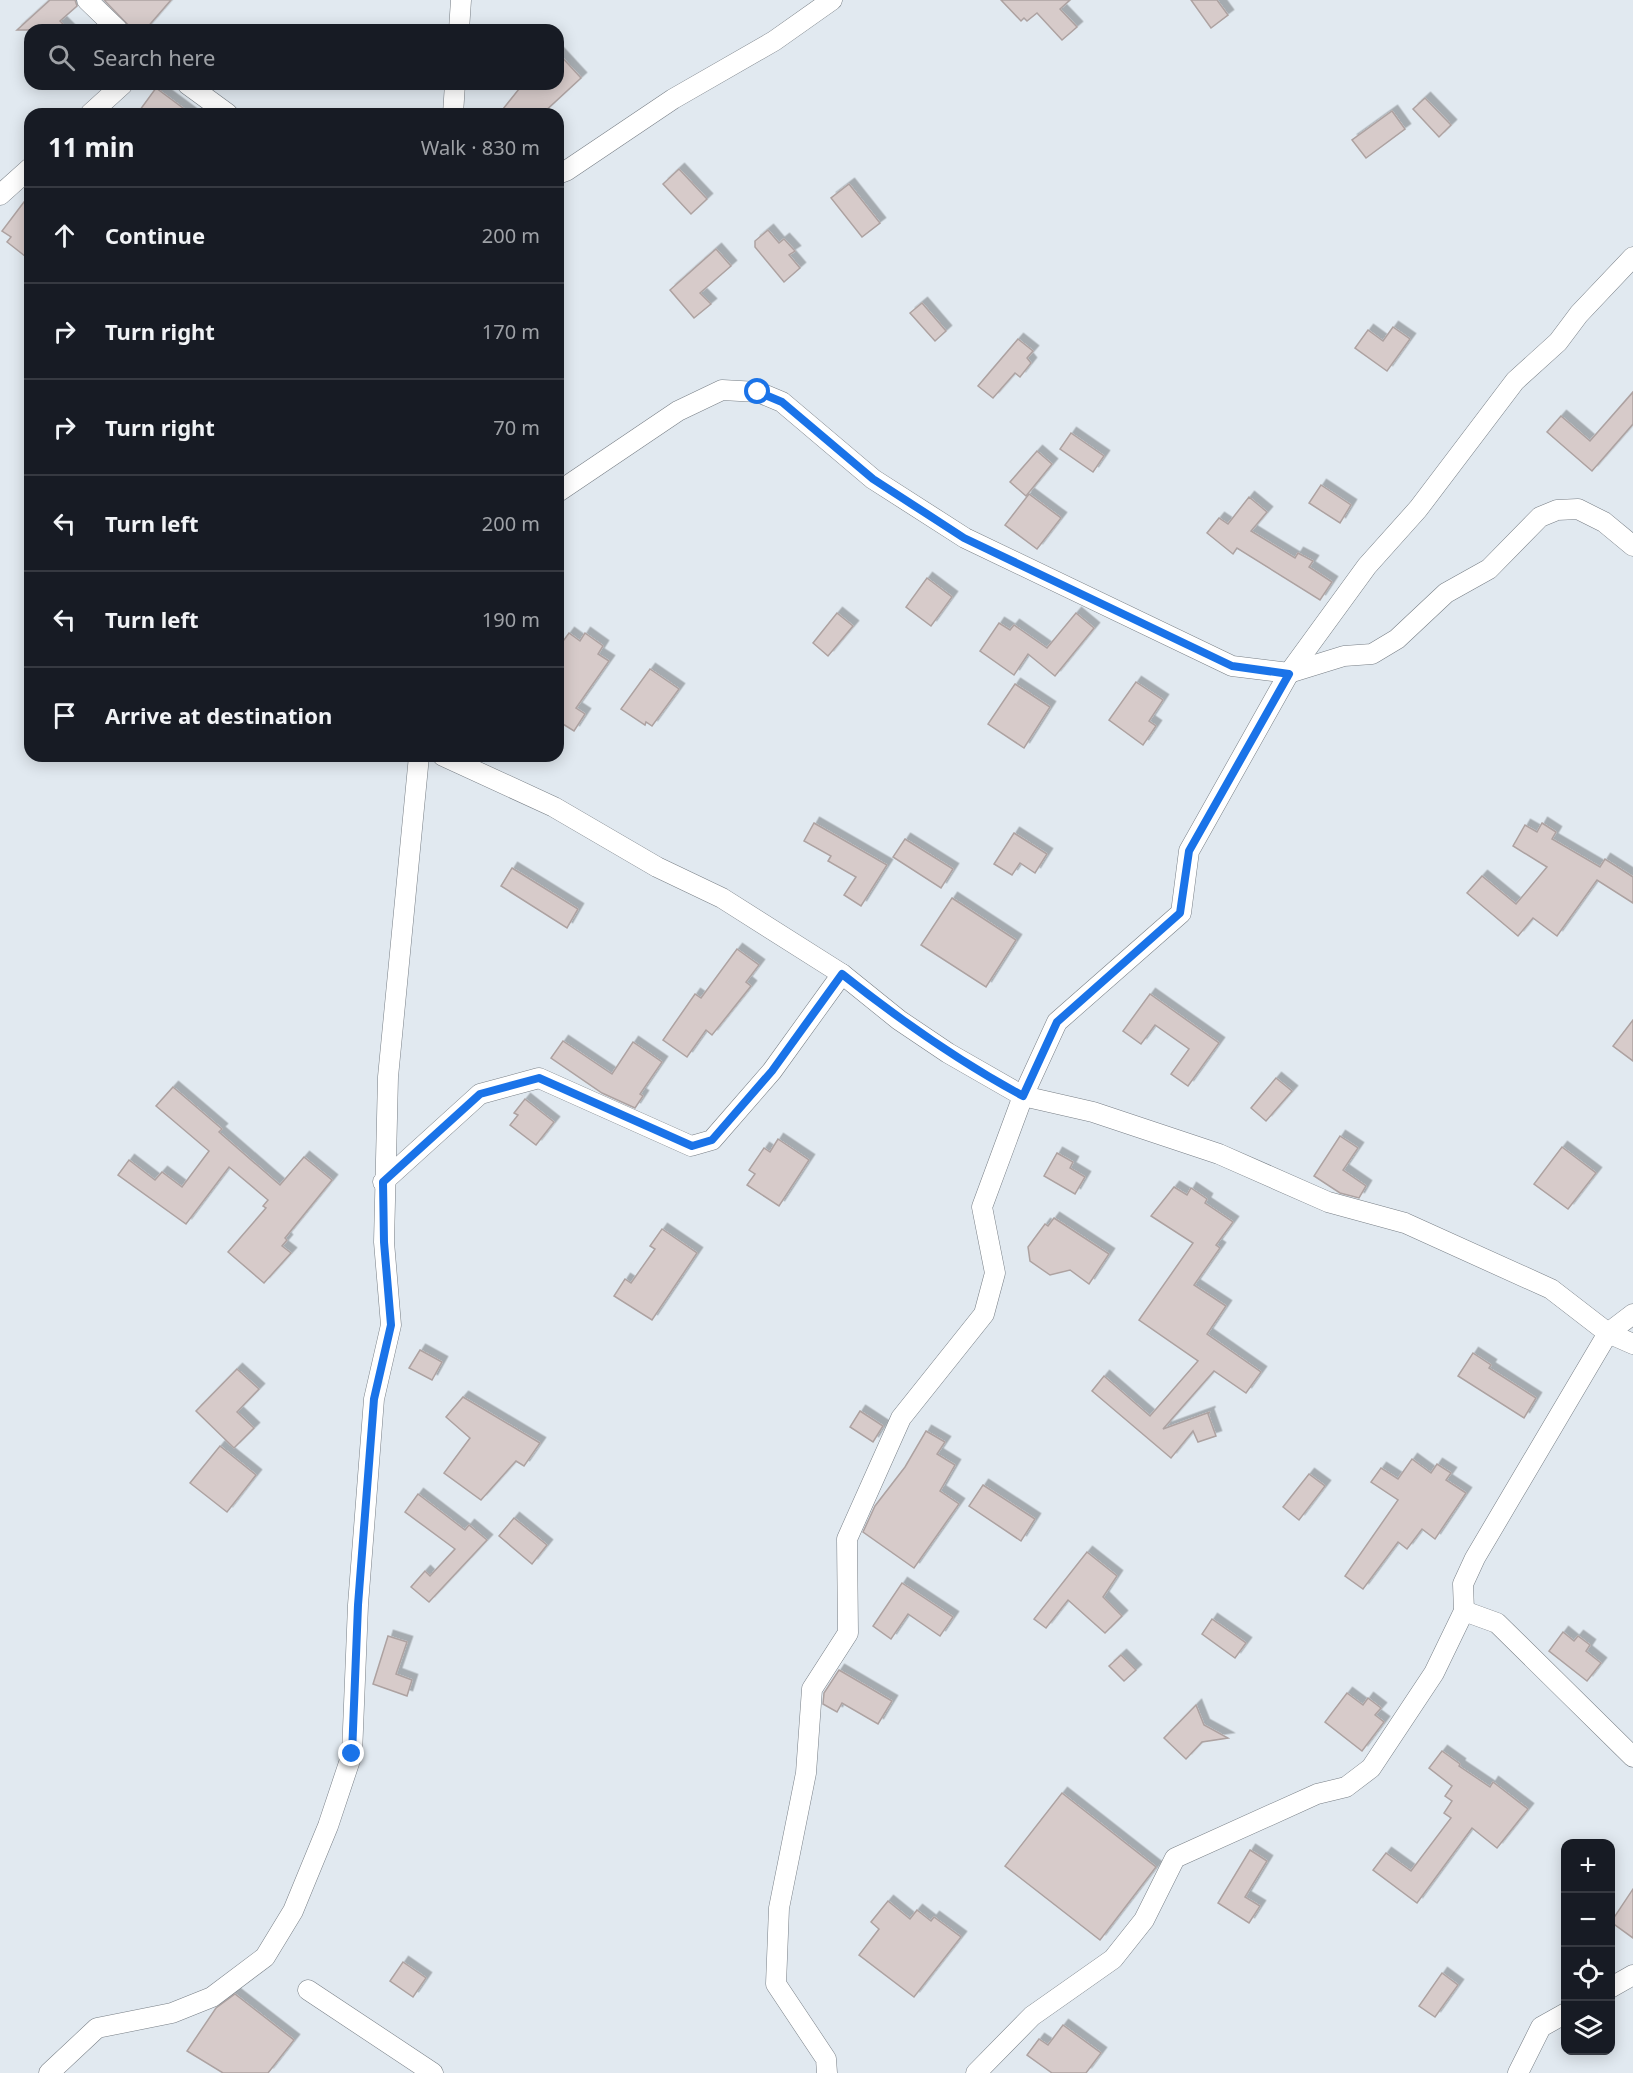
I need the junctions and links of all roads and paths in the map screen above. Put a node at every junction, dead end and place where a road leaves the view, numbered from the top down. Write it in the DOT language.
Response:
graph roads {
  1 [pos="87,0"];
  2 [pos="461,0"];
  3 [pos="832,0"];
  4 [pos="112,24"];
  5 [pos="459,24"];
  6 [pos="116,90"];
  7 [pos="196,90"];
  8 [pos="455,90"];
  9 [pos="97,108"];
  10 [pos="220,108"];
  11 [pos="453,108"];
  12 [pos="564,172"];
  13 [pos="24,173"];
  14 [pos="0,195"];
  15 [pos="1633,257"];
  16 [pos="564,488"];
  17 [pos="1633,546"];
  18 [pos="1289,674"];
  19 [pos="418,762"];
  20 [pos="456,762"];
  21 [pos="842,974"];
  22 [pos="1023,1096"];
  23 [pos="383,1182"];
  24 [pos="1633,1314"];
  25 [pos="1608,1333"];
  26 [pos="1633,1344"];
  27 [pos="1464,1611"];
  28 [pos="1633,1757"];
  29 [pos="1633,1975"];
  30 [pos="1615,1986"];
  31 [pos="308,1990"];
  32 [pos="1561,2016"];
  33 [pos="49,2073"];
  34 [pos="433,2073"];
  35 [pos="827,2073"];
  36 [pos="976,2073"];
  37 [pos="1518,2073"];
  1 -- 4 [label="street"];
  2 -- 5 [label="street"];
  3 -- 12 [label="street"];
  6 -- 9 [label="street"];
  7 -- 10 [label="street"];
  8 -- 11 [label="street"];
  13 -- 14 [label="street"];
  15 -- 18 [label="street"];
  16 -- 18 [label="street"];
  17 -- 18 [label="street"];
  18 -- 22 [label="street"];
  19 -- 23 [label="street"];
  20 -- 21 [label="street"];
  21 -- 22 [label="street"];
  21 -- 23 [label="street"];
  22 -- 25 [label="street"];
  22 -- 35 [label="street"];
  23 -- 33 [label="street"];
  24 -- 25 [label="street"];
  25 -- 26 [label="street"];
  25 -- 27 [label="street"];
  27 -- 28 [label="street"];
  27 -- 36 [label="street"];
  29 -- 30 [label="street"];
  31 -- 34 [label="street"];
  32 -- 37 [label="street"];
}
